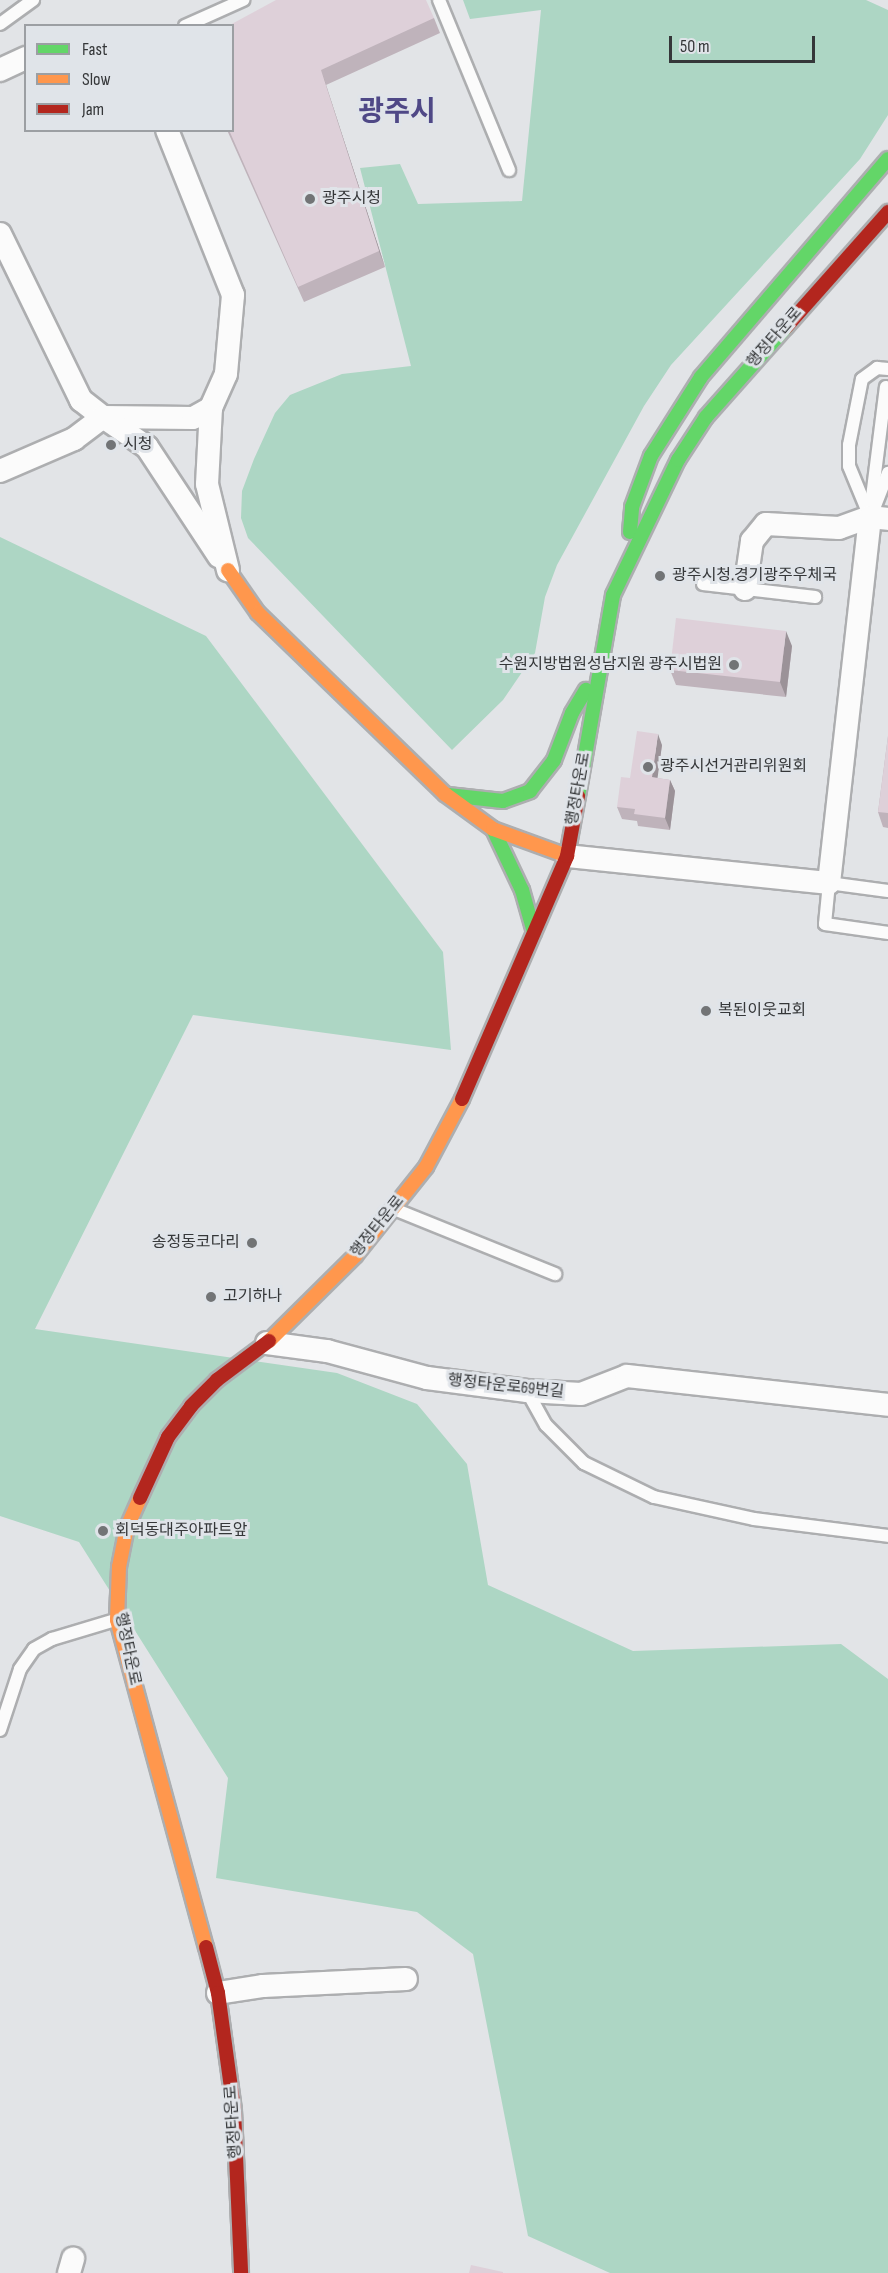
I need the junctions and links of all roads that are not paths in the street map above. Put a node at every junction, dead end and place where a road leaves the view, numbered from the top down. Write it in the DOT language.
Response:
graph roads {
  1 [pos="33,0"];
  2 [pos="243,0"];
  3 [pos="439,0"];
  4 [pos="0,24"];
  5 [pos="189,24"];
  6 [pos="24,59"];
  7 [pos="0,70"];
  8 [pos="168,132"];
  9 [pos="888,159"];
  10 [pos="510,170"];
  11 [pos="888,212"];
  12 [pos="0,234"];
  13 [pos="888,369"];
  14 [pos="886,387"];
  15 [pos="211,408"];
  16 [pos="104,417"];
  17 [pos="691,468"];
  18 [pos="0,471"];
  19 [pos="888,473"];
  20 [pos="879,518"];
  21 [pos="627,560"];
  22 [pos="228,570"];
  23 [pos="703,584"];
  24 [pos="745,589"];
  25 [pos="815,597"];
  26 [pos="599,671"];
  27 [pos="444,795"];
  28 [pos="493,829"];
  29 [pos="567,856"];
  30 [pos="829,884"];
  31 [pos="888,891"];
  32 [pos="534,932"];
  33 [pos="888,933"];
  34 [pos="393,1209"];
  35 [pos="555,1274"];
  36 [pos="267,1343"];
  37 [pos="527,1391"];
  38 [pos="888,1405"];
  39 [pos="888,1536"];
  40 [pos="117,1620"];
  41 [pos="0,1730"];
  42 [pos="406,1979"];
  43 [pos="218,1993"];
  44 [pos="241,2273"];
  1 -- 4 [label="lane"];
  2 -- 5 [label="lane"];
  3 -- 10 [label="lane"];
  6 -- 7 [label="street"];
  8 -- 15 [label="street"];
  9 -- 21 [label="street"];
  11 -- 21 [label="street, 행정타운로"];
  12 -- 16 [label="street"];
  13 -- 20 [label="lane"];
  14 -- 20 [label="lane"];
  15 -- 16 [label="street"];
  15 -- 22 [label="street"];
  16 -- 18 [label="street"];
  16 -- 22 [label="street"];
  17 -- 21 [label="street"];
  19 -- 20 [label="lane"];
  20 -- 24 [label="street"];
  20 -- 30 [label="street"];
  21 -- 26 [label="street, 행정타운로"];
  22 -- 27 [label="street"];
  23 -- 24 [label="lane"];
  24 -- 25 [label="lane"];
  26 -- 27 [label="street"];
  26 -- 29 [label="street, 행정타운로"];
  27 -- 28 [label="street"];
  28 -- 29 [label="street"];
  28 -- 32 [label="street"];
  29 -- 30 [label="street"];
  29 -- 32 [label="street, 행정타운로"];
  30 -- 31 [label="lane"];
  30 -- 33 [label="lane"];
  32 -- 34 [label="street, 행정타운로"];
  34 -- 35 [label="lane"];
  34 -- 36 [label="street, 행정타운로"];
  36 -- 37 [label="street, 행정타운로69번길"];
  36 -- 40 [label="street, 행정타운로"];
  37 -- 38 [label="street, 행정타운로69번길"];
  37 -- 39 [label="lane"];
  40 -- 41 [label="lane"];
  40 -- 43 [label="street, 행정타운로"];
  42 -- 43 [label="street"];
  43 -- 44 [label="street, 행정타운로"];
}
